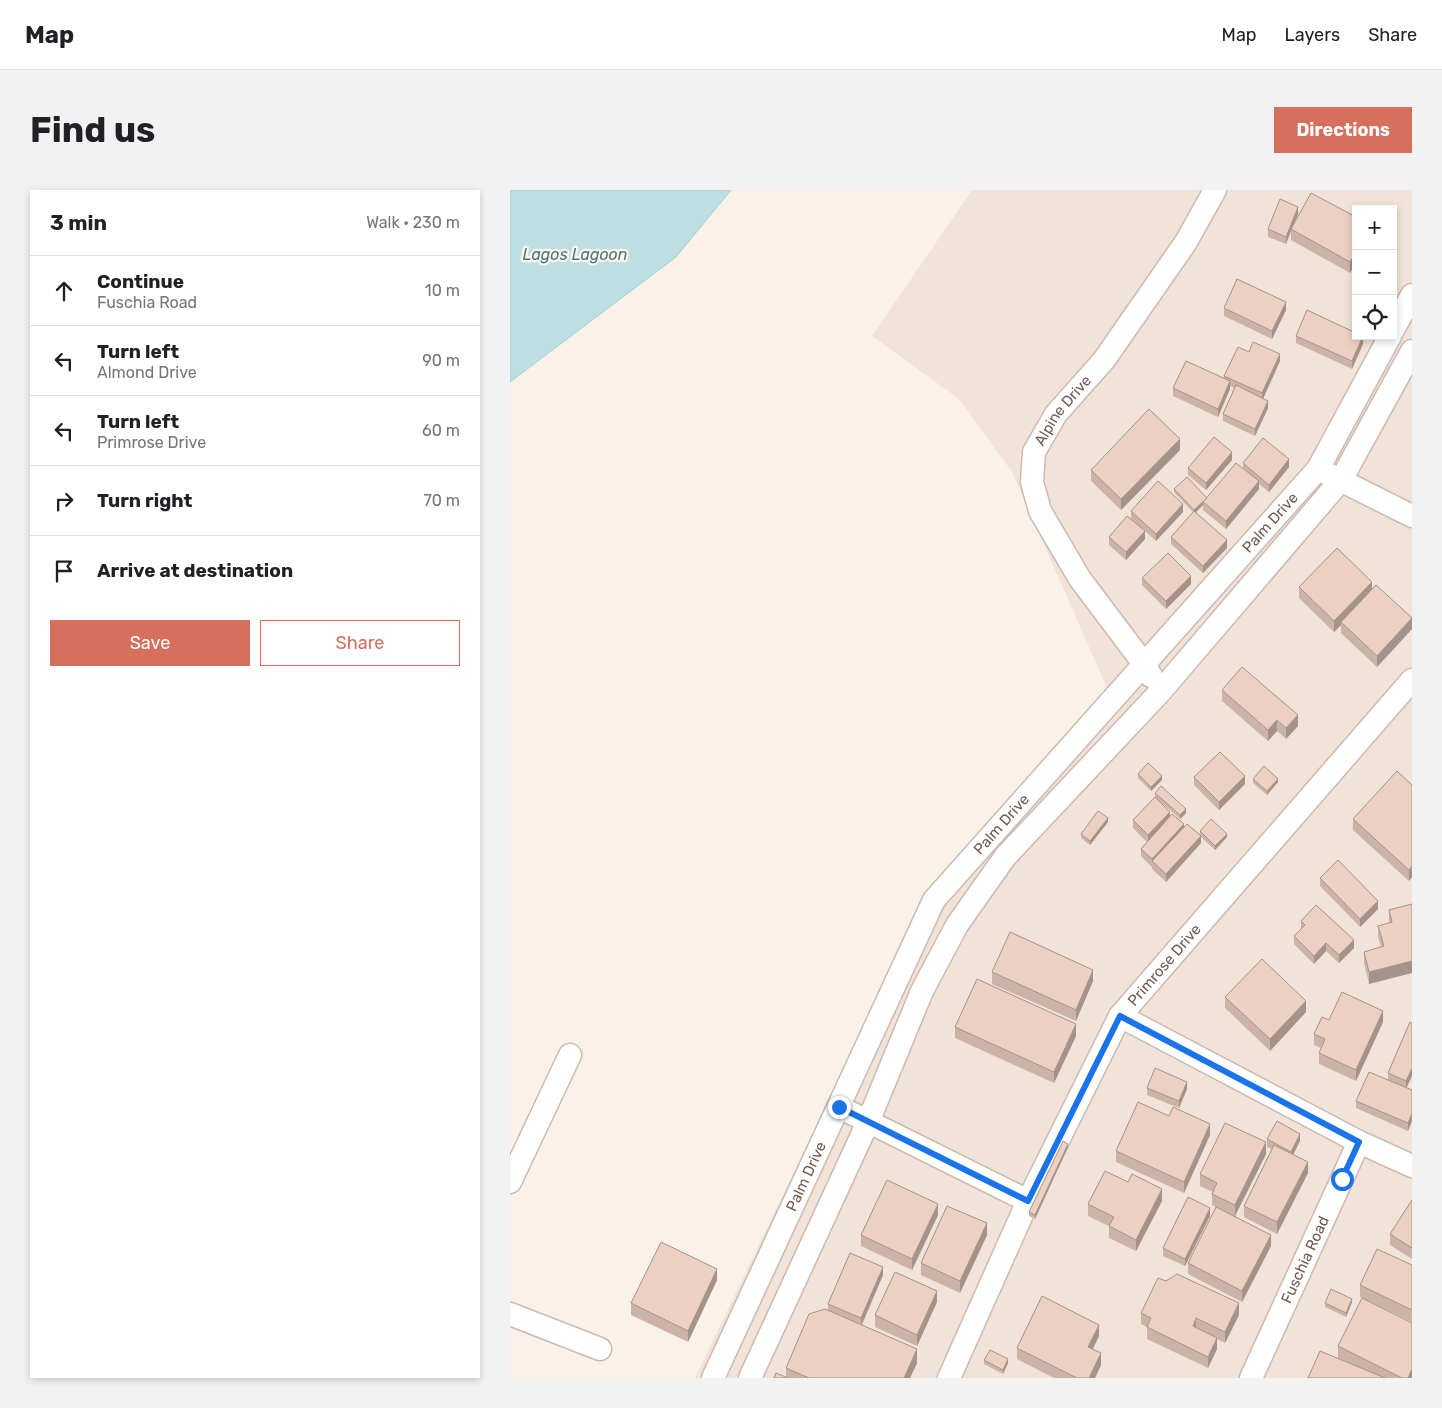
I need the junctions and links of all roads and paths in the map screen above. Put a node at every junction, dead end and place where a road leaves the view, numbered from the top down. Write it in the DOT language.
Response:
graph roads {
  1 [pos="1215,190"];
  2 [pos="1412,296"];
  3 [pos="1397,323"];
  4 [pos="1388,340"];
  5 [pos="1412,351"];
  6 [pos="1318,469"];
  7 [pos="1341,480"];
  8 [pos="1412,516"];
  9 [pos="1144,664"];
  10 [pos="1412,680"];
  11 [pos="1160,692"];
  12 [pos="1120,1016"];
  13 [pos="570,1055"];
  14 [pos="839,1107"];
  15 [pos="868,1122"];
  16 [pos="1359,1142"];
  17 [pos="1412,1166"];
  18 [pos="510,1182"];
  19 [pos="1028,1201"];
  20 [pos="510,1314"];
  21 [pos="600,1349"];
  22 [pos="713,1378"];
  23 [pos="750,1378"];
  24 [pos="949,1378"];
  25 [pos="1251,1378"];
  1 -- 9 [label="street, Alpine Drive"];
  2 -- 3 [label="street"];
  4 -- 6 [label="street, Palm Drive"];
  5 -- 7 [label="street, Palm Drive"];
  6 -- 7 [label="street"];
  6 -- 9 [label="street, Palm Drive"];
  7 -- 8 [label="street"];
  7 -- 11 [label="street, Palm Drive"];
  9 -- 11 [label="street, Alpine Drive"];
  9 -- 14 [label="street, Palm Drive"];
  10 -- 12 [label="street, Primrose Drive"];
  11 -- 15 [label="street, Palm Drive"];
  12 -- 16 [label="street"];
  12 -- 19 [label="street, Primrose Drive"];
  13 -- 18 [label="street"];
  14 -- 15 [label="street"];
  14 -- 22 [label="street, Palm Drive"];
  15 -- 19 [label="street"];
  15 -- 23 [label="street, Palm Drive"];
  16 -- 17 [label="street"];
  16 -- 25 [label="street, Fuschia Road"];
  19 -- 24 [label="street, Primrose Drive"];
  20 -- 21 [label="street"];
}
